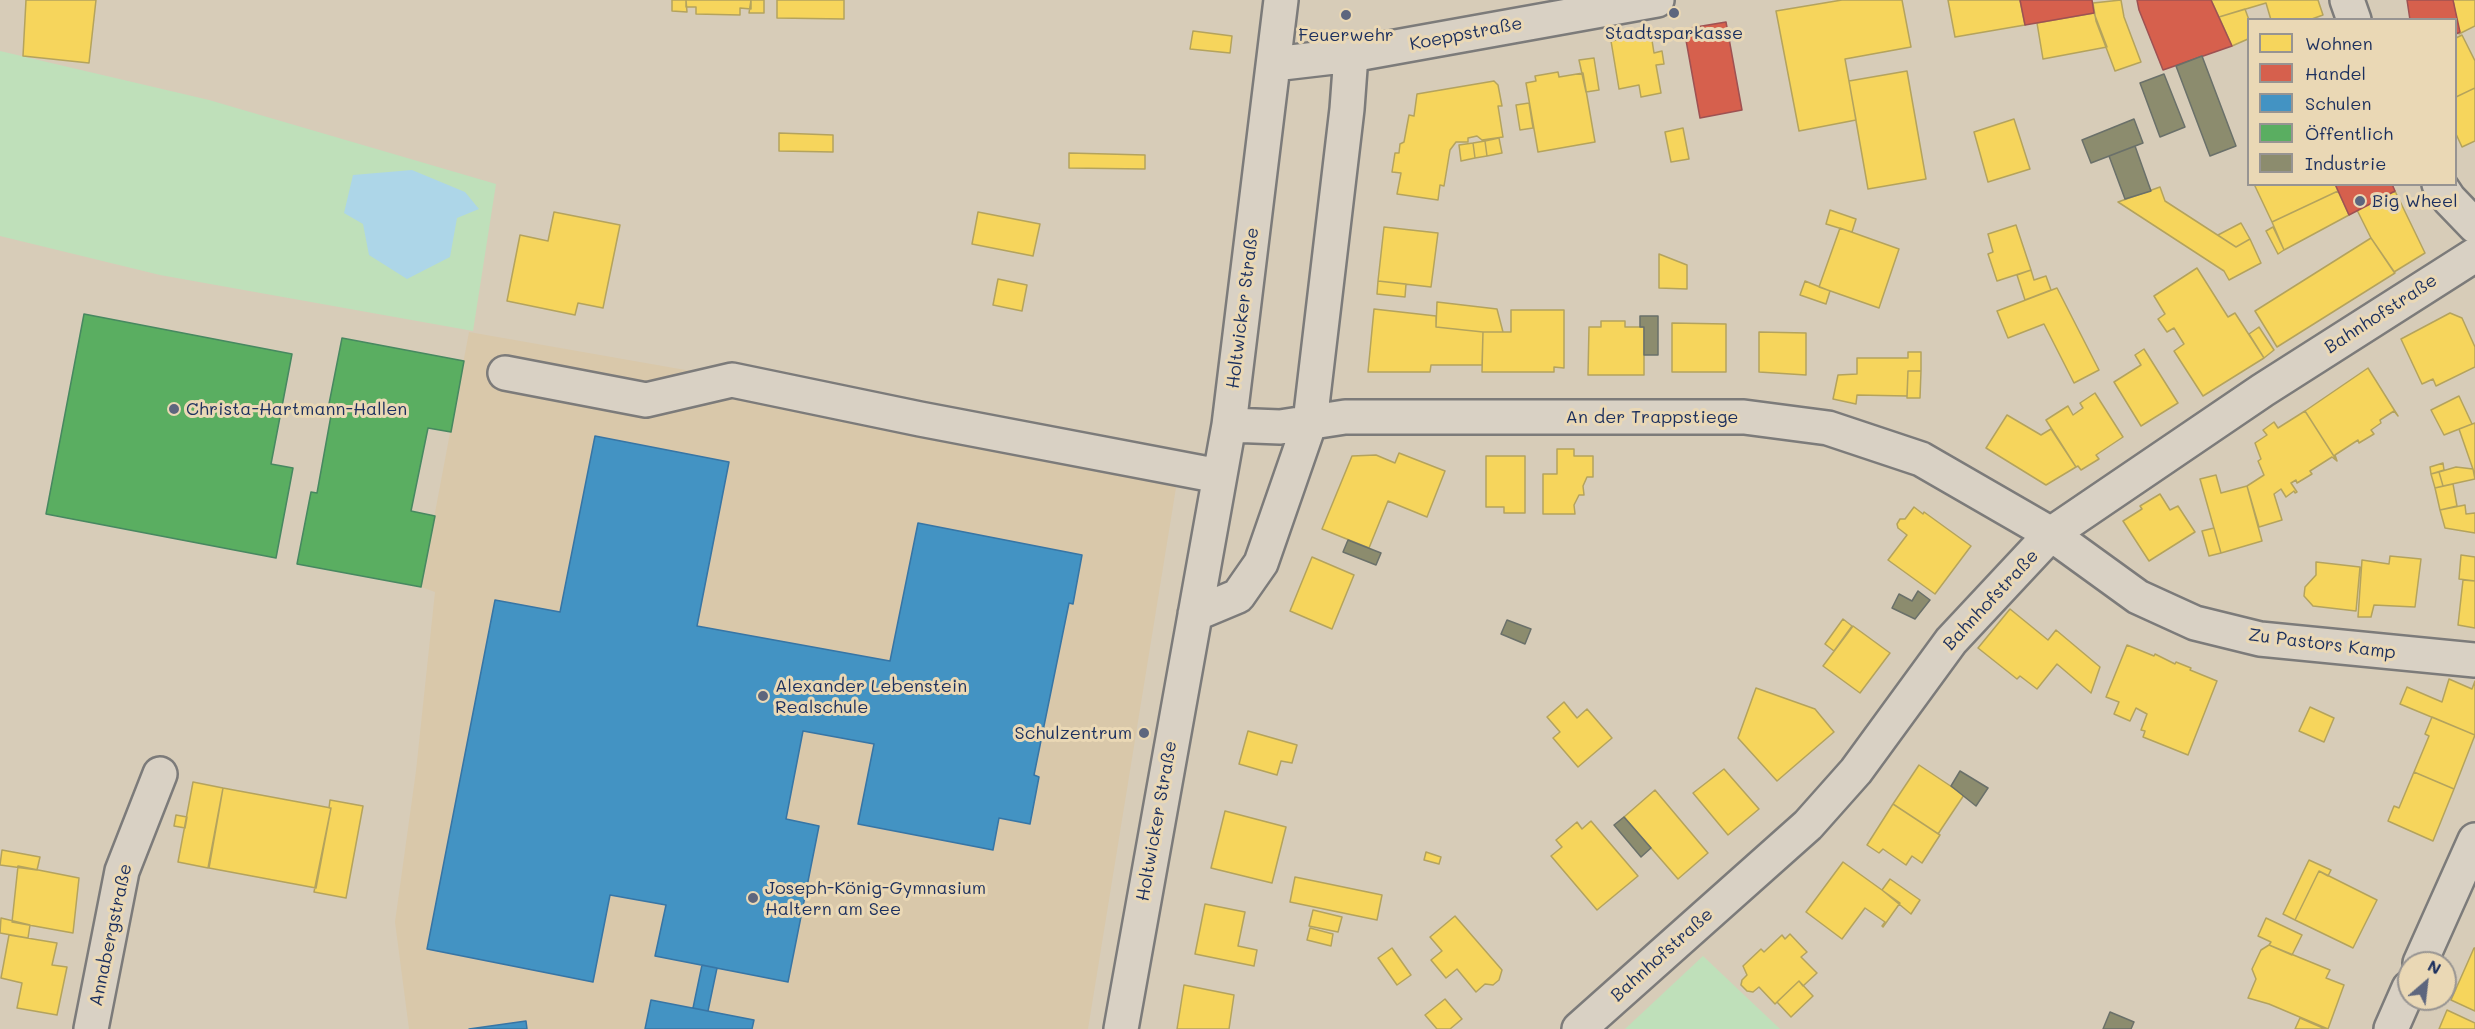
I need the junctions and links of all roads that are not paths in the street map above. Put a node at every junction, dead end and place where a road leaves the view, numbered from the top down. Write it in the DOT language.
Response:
graph roads {
  1 [pos="1281,0"];
  2 [pos="1657,0"];
  3 [pos="2347,0"];
  4 [pos="1569,7"];
  5 [pos="2353,18"];
  6 [pos="1351,55"];
  7 [pos="1274,64"];
  8 [pos="2440,186"];
  9 [pos="2475,226"];
  10 [pos="2475,255"];
  11 [pos="505,373"];
  12 [pos="1310,422"];
  13 [pos="1229,425"];
  14 [pos="1219,476"];
  15 [pos="2051,534"];
  16 [pos="1195,614"];
  17 [pos="2475,660"];
  18 [pos="160,774"];
  19 [pos="2475,840"];
  20 [pos="2425,951"];
  21 [pos="2399,1011"];
  22 [pos="91,1029"];
  23 [pos="1122,1029"];
  24 [pos="1578,1029"];
  25 [pos="2391,1029"];
  1 -- 7 [label="street, Holtwicker Straße"];
  2 -- 4 [label="street, Koeppstraße"];
  3 -- 5 [label="street"];
  4 -- 6 [label="street, Koeppstraße"];
  6 -- 7 [label="street, Koeppstraße"];
  6 -- 12 [label="street"];
  7 -- 13 [label="street, Holtwicker Straße"];
  8 -- 9 [label="street"];
  10 -- 15 [label="street, Bahnhofstraße"];
  11 -- 14 [label="street"];
  12 -- 13 [label="street, An der Trappstiege"];
  12 -- 15 [label="street, An der Trappstiege"];
  12 -- 16 [label="street"];
  13 -- 14 [label="street, Holtwicker Straße"];
  14 -- 16 [label="street, Holtwicker Straße"];
  15 -- 17 [label="street, Zu Pastors Kamp"];
  15 -- 24 [label="street, Bahnhofstraße"];
  16 -- 23 [label="street, Holtwicker Straße"];
  18 -- 22 [label="street, Annabergstraße"];
  19 -- 20 [label="street"];
  21 -- 25 [label="street"];
}
